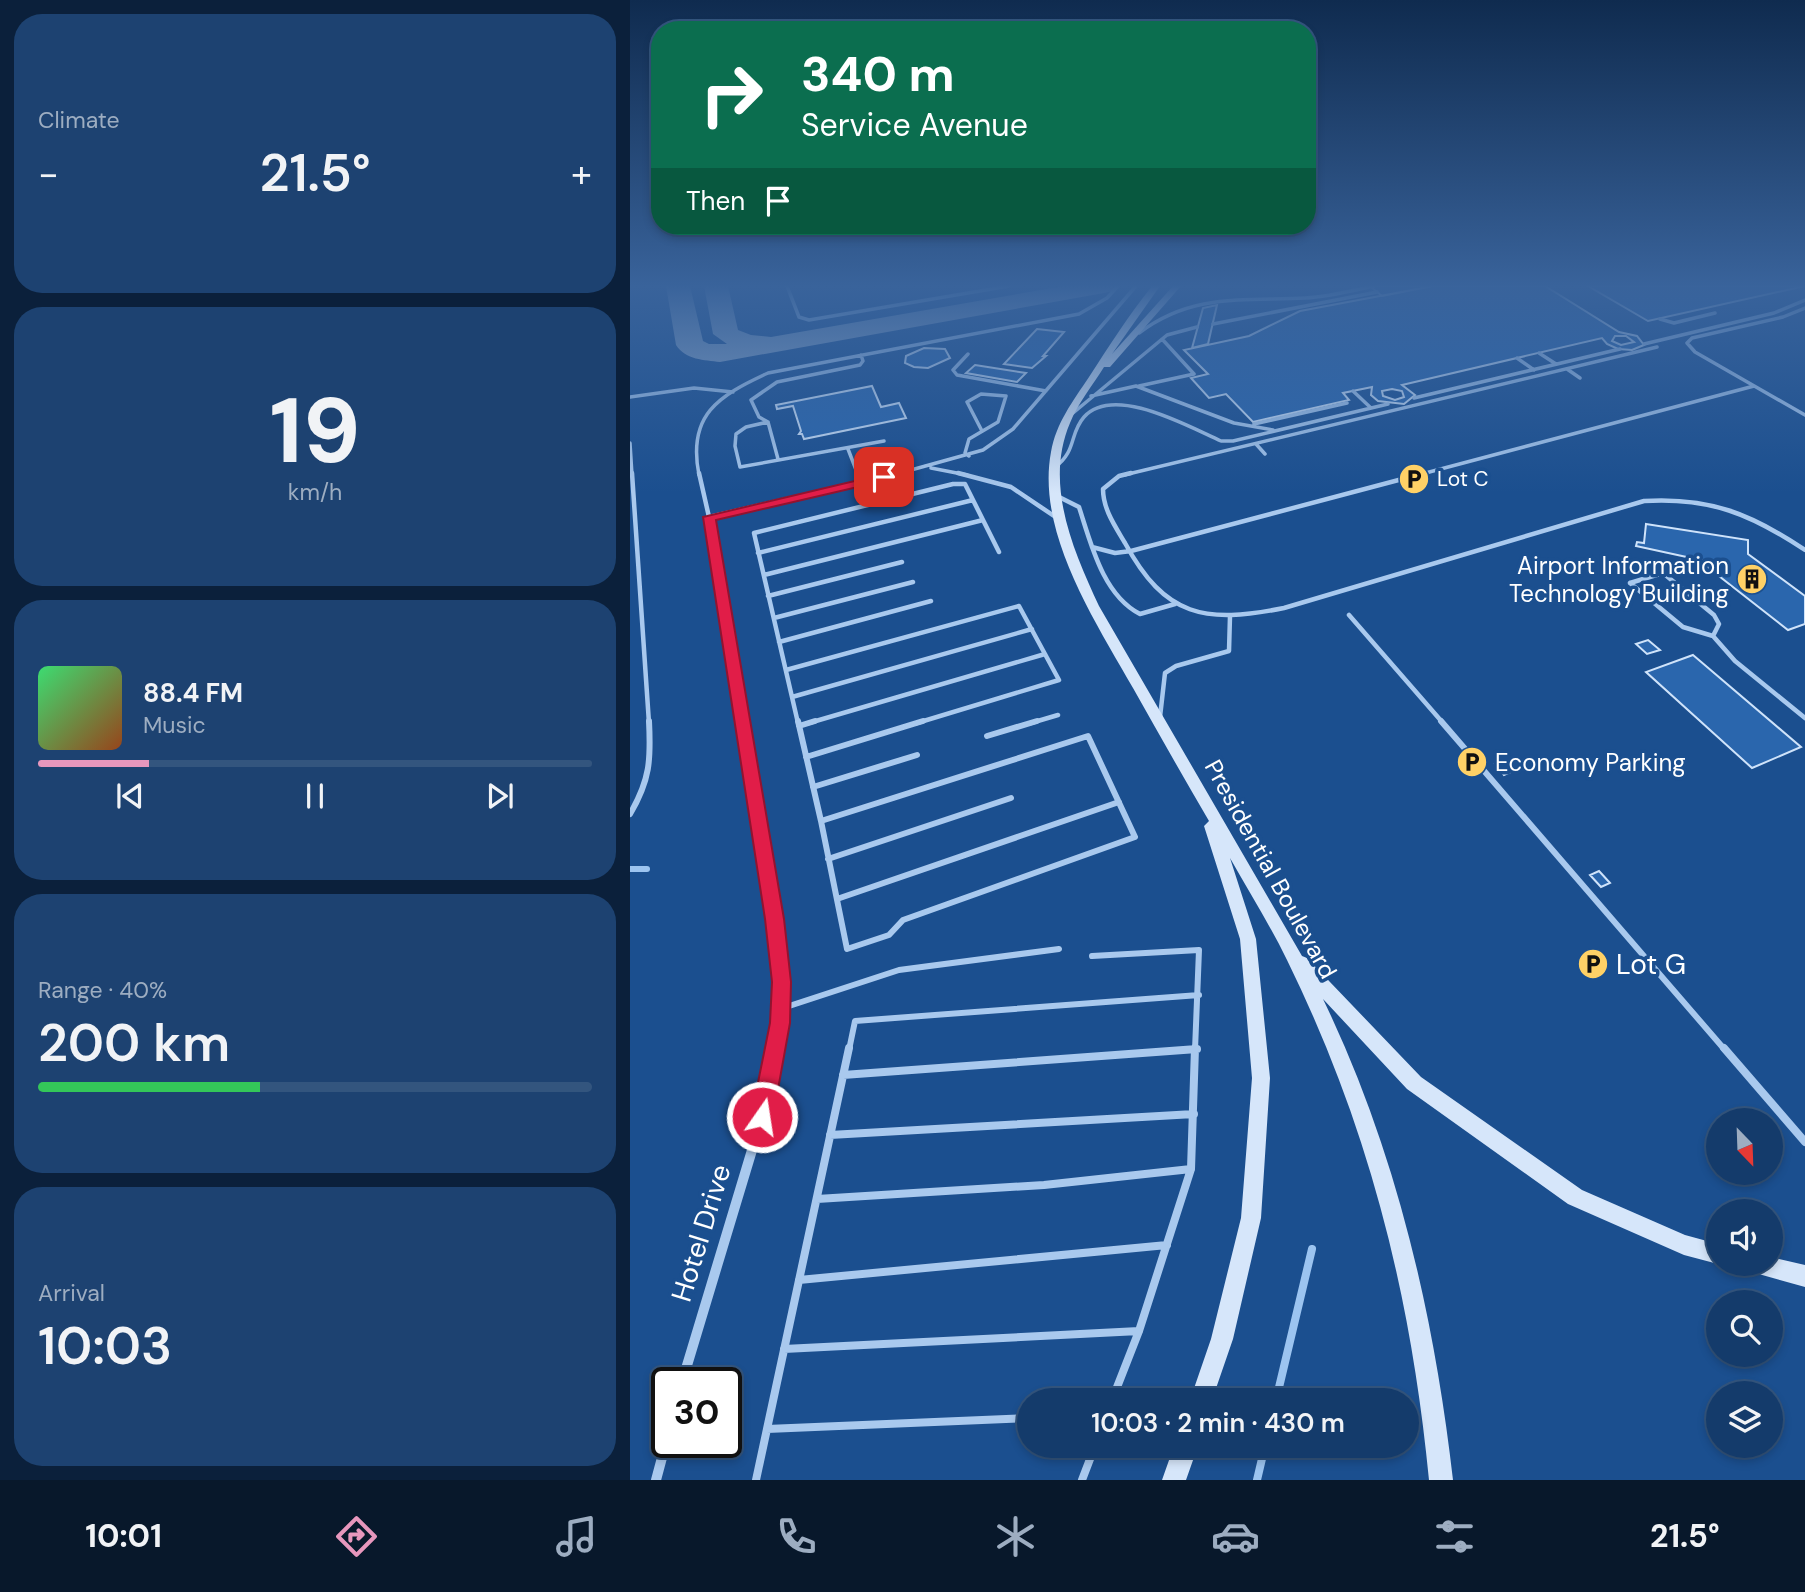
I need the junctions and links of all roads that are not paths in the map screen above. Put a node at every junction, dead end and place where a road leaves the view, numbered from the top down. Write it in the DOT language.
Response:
graph roads {
  1 [pos="861,355"];
  2 [pos="967,355"];
  3 [pos="1077,355"];
  4 [pos="1108,355"];
  5 [pos="1118,355"];
  6 [pos="1139,355"];
  7 [pos="1177,355"];
  8 [pos="1542,355"];
  9 [pos="1594,355"];
  10 [pos="1624,355"];
  11 [pos="1700,355"];
  12 [pos="1517,358"];
  13 [pos="1556,364"];
  14 [pos="1567,369"];
  15 [pos="1534,370"];
  16 [pos="1580,378"];
  17 [pos="1136,386"];
  18 [pos="1754,386"];
  19 [pos="1046,391"];
  20 [pos="1089,391"];
  21 [pos="1353,391"];
  22 [pos="733,392"];
  23 [pos="630,397"];
  24 [pos="1414,398"];
  25 [pos="1388,404"];
  26 [pos="1372,408"];
  27 [pos="1356,412"];
  28 [pos="1805,415"];
  29 [pos="768,422"];
  30 [pos="1249,425"];
  31 [pos="1276,430"];
  32 [pos="982,431"];
  33 [pos="884,441"];
  34 [pos="630,443"];
  35 [pos="1256,443"];
  36 [pos="848,449"];
  37 [pos="1265,454"];
  38 [pos="968,456"];
  39 [pos="778,459"];
  40 [pos="928,467"];
  41 [pos="1055,467"];
  42 [pos="861,482"];
  43 [pos="1057,496"];
  44 [pos="973,500"];
  45 [pos="709,517"];
  46 [pos="983,520"];
  47 [pos="1060,520"];
  48 [pos="1092,547"];
  49 [pos="1805,550"];
  50 [pos="1131,551"];
  51 [pos="999,552"];
  52 [pos="758,553"];
  53 [pos="902,562"];
  54 [pos="764,575"];
  55 [pos="913,582"];
  56 [pos="768,596"];
  57 [pos="931,601"];
  58 [pos="1175,604"];
  59 [pos="1123,606"];
  60 [pos="1349,615"];
  61 [pos="1230,616"];
  62 [pos="774,618"];
  63 [pos="1032,629"];
  64 [pos="1713,636"];
  65 [pos="779,642"];
  66 [pos="1045,654"];
  67 [pos="786,670"];
  68 [pos="792,697"];
  69 [pos="1058,715"];
  70 [pos="1805,718"];
  71 [pos="1159,723"];
  72 [pos="799,726"];
  73 [pos="987,736"];
  74 [pos="917,755"];
  75 [pos="806,757"];
  76 [pos="813,787"];
  77 [pos="1012,798"];
  78 [pos="1205,801"];
  79 [pos="1119,802"];
  80 [pos="630,814"];
  81 [pos="821,821"];
  82 [pos="828,859"];
  83 [pos="837,899"];
  84 [pos="1059,949"];
  85 [pos="1293,953"];
  86 [pos="1092,956"];
  87 [pos="1199,995"];
  88 [pos="780,1009"];
  89 [pos="1198,1049"];
  90 [pos="843,1075"];
  91 [pos="1194,1114"];
  92 [pos="830,1135"];
  93 [pos="1805,1142"];
  94 [pos="1191,1169"];
  95 [pos="817,1199"];
  96 [pos="1167,1245"];
  97 [pos="1706,1251"];
  98 [pos="1783,1271"];
  99 [pos="1805,1276"];
  100 [pos="799,1280"];
  101 [pos="1139,1331"];
  102 [pos="784,1349"];
  103 [pos="687,1367"];
  104 [pos="1117,1388"];
  105 [pos="1205,1388"];
  106 [pos="1017,1419"];
  107 [pos="767,1429"];
  108 [pos="662,1458"];
  109 [pos="1090,1458"];
  110 [pos="1182,1458"];
  111 [pos="656,1480"];
  112 [pos="756,1480"];
  113 [pos="1082,1480"];
  114 [pos="1174,1480"];
  115 [pos="1441,1480"];
  1 -- 22 [label="lane"];
  1 -- 29 [label="lane"];
  2 -- 19 [label="lane"];
  3 -- 19 [label="lane"];
  4 -- 20 [label="main road, Presidential Boulevard"];
  5 -- 20 [label="main road, Presidential Boulevard"];
  6 -- 20 [label="lane"];
  7 -- 17 [label="lane"];
  8 -- 13 [label="lane"];
  9 -- 13 [label="lane"];
  10 -- 14 [label="lane"];
  11 -- 18 [label="lane"];
  12 -- 15 [label="lane"];
  13 -- 15 [label="lane"];
  14 -- 16 [label="lane"];
  14 -- 35 [label="lane"];
  15 -- 24 [label="lane"];
  17 -- 20 [label="lane"];
  17 -- 30 [label="lane"];
  18 -- 28 [label="lane"];
  18 -- 50 [label="lane"];
  19 -- 38 [label="lane"];
  20 -- 41 [label="main road, Presidential Boulevard"];
  21 -- 26 [label="lane"];
  22 -- 23 [label="lane"];
  22 -- 45 [label="lane"];
  25 -- 26 [label="lane"];
  26 -- 27 [label="lane"];
  27 -- 30 [label="lane"];
  27 -- 31 [label="lane"];
  29 -- 39 [label="lane"];
  29 -- 39 [label="lane"];
  30 -- 31 [label="lane"];
  31 -- 41 [label="lane"];
  32 -- 32 [label="lane"];
  32 -- 38 [label="lane"];
  33 -- 36 [label="lane"];
  34 -- 80 [label="lane"];
  35 -- 37 [label="lane"];
  35 -- 50 [label="lane"];
  36 -- 39 [label="lane"];
  36 -- 42 [label="lane"];
  38 -- 40 [label="lane"];
  40 -- 42 [label="lane"];
  40 -- 47 [label="lane"];
  41 -- 43 [label="main road, Presidential Boulevard"];
  42 -- 45 [label="lane"];
  43 -- 47 [label="main road, Presidential Boulevard"];
  43 -- 48 [label="lane"];
  44 -- 46 [label="lane"];
  44 -- 52 [label="lane"];
  44 -- 52 [label="lane"];
  45 -- 88 [label="street, Hotel Drive"];
  46 -- 51 [label="lane"];
  46 -- 54 [label="lane"];
  47 -- 71 [label="main road, Presidential Boulevard"];
  48 -- 50 [label="lane"];
  48 -- 59 [label="lane"];
  49 -- 61 [label="lane"];
  50 -- 58 [label="lane"];
  52 -- 54 [label="lane"];
  53 -- 56 [label="lane"];
  54 -- 56 [label="lane"];
  55 -- 62 [label="lane"];
  56 -- 62 [label="lane"];
  57 -- 65 [label="lane"];
  58 -- 59 [label="lane"];
  58 -- 61 [label="lane"];
  60 -- 93 [label="lane"];
  61 -- 71 [label="lane"];
  62 -- 65 [label="lane"];
  63 -- 66 [label="lane"];
  63 -- 67 [label="lane"];
  63 -- 68 [label="lane"];
  64 -- 64 [label="lane"];
  64 -- 70 [label="lane"];
  65 -- 67 [label="lane"];
  66 -- 72 [label="lane"];
  66 -- 75 [label="lane"];
  67 -- 68 [label="lane"];
  68 -- 72 [label="lane"];
  69 -- 73 [label="lane"];
  71 -- 78 [label="main road, Presidential Boulevard"];
  72 -- 75 [label="lane"];
  74 -- 76 [label="lane"];
  75 -- 76 [label="lane"];
  76 -- 81 [label="lane"];
  77 -- 82 [label="lane"];
  78 -- 85 [label="main road, Presidential Boulevard"];
  78 -- 105 [label="main road"];
  79 -- 81 [label="lane"];
  79 -- 83 [label="lane"];
  79 -- 83 [label="lane"];
  81 -- 82 [label="lane"];
  82 -- 83 [label="lane"];
  84 -- 88 [label="lane"];
  85 -- 97 [label="main road"];
  85 -- 115 [label="main road, Presidential Boulevard"];
  86 -- 87 [label="lane"];
  87 -- 89 [label="lane"];
  87 -- 90 [label="lane"];
  88 -- 103 [label="street, Hotel Drive"];
  89 -- 90 [label="lane"];
  89 -- 91 [label="lane"];
  90 -- 92 [label="lane"];
  91 -- 92 [label="lane"];
  91 -- 94 [label="lane"];
  92 -- 95 [label="lane"];
  94 -- 95 [label="lane"];
  94 -- 96 [label="lane"];
  95 -- 100 [label="lane"];
  96 -- 100 [label="lane"];
  96 -- 101 [label="lane"];
  98 -- 99 [label="main road"];
  100 -- 102 [label="lane"];
  101 -- 102 [label="lane"];
  101 -- 104 [label="lane"];
  102 -- 107 [label="lane"];
  106 -- 107 [label="lane"];
  107 -- 112 [label="lane"];
  108 -- 111 [label="street"];
  109 -- 113 [label="lane"];
  110 -- 114 [label="main road"];
}
